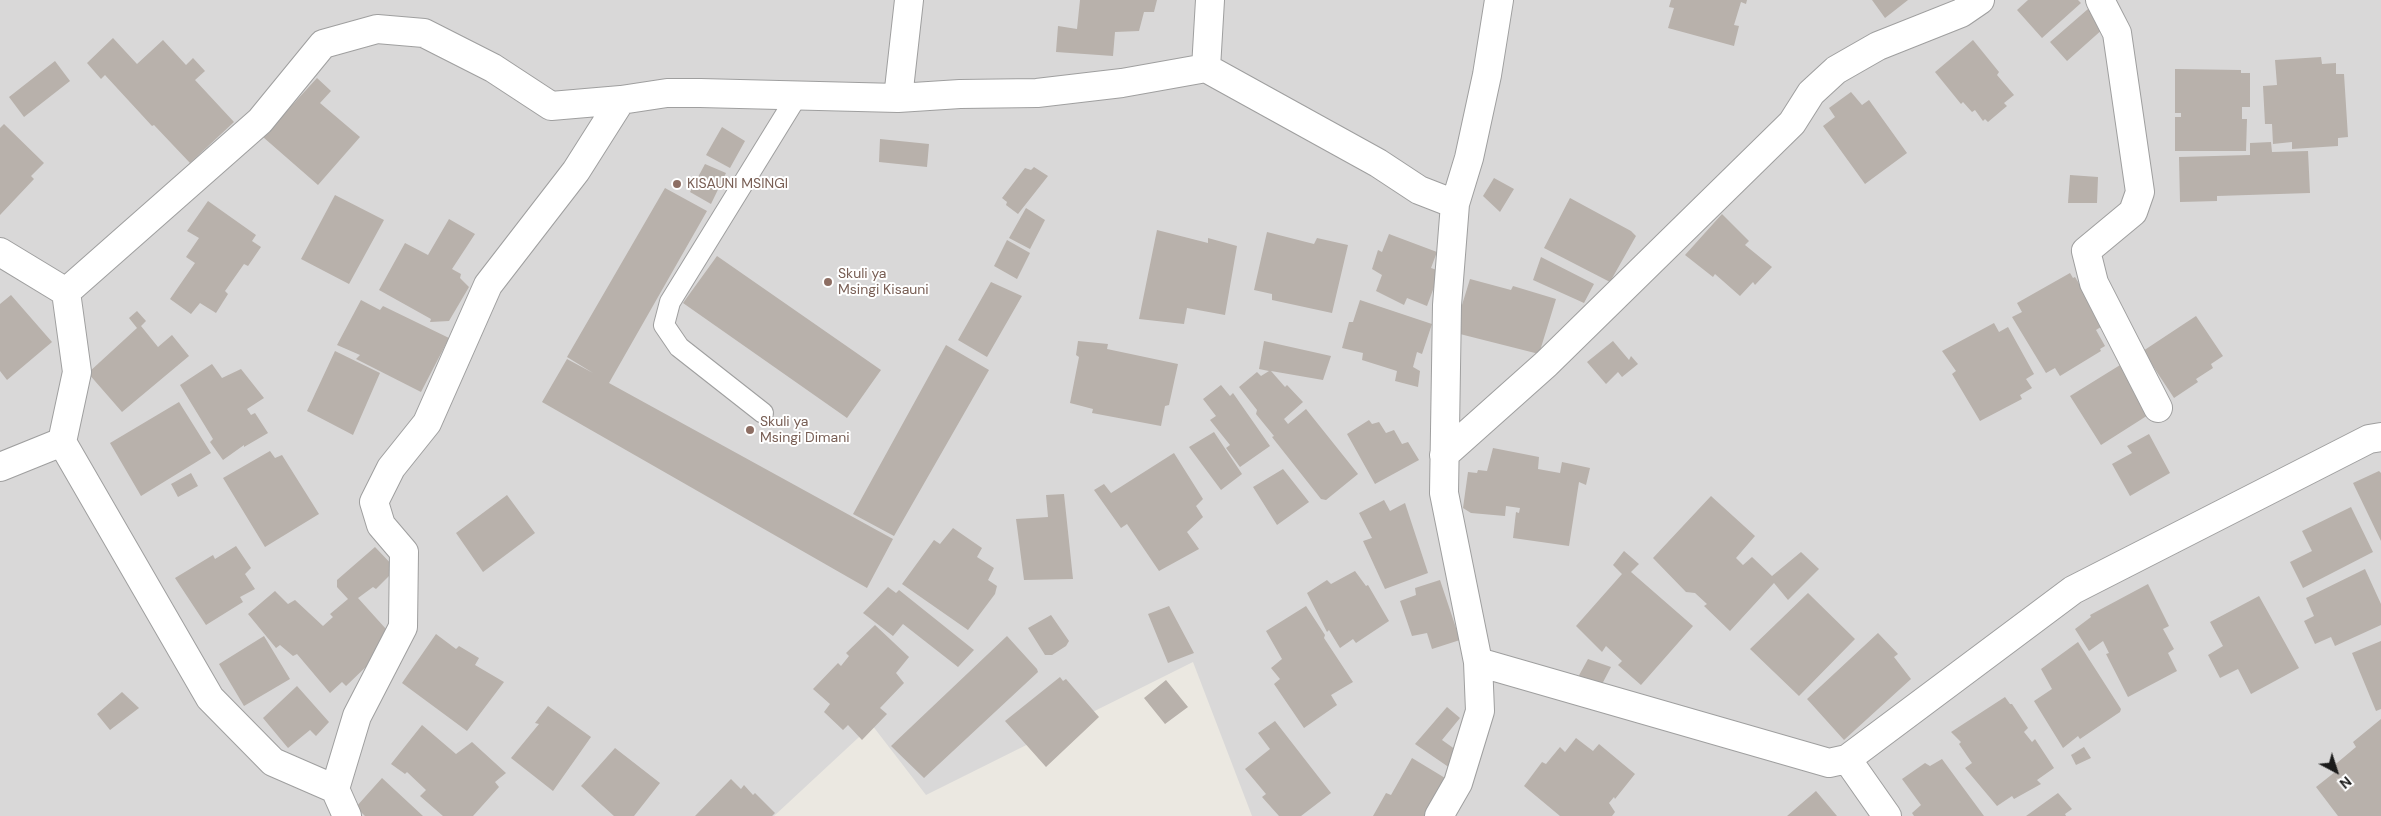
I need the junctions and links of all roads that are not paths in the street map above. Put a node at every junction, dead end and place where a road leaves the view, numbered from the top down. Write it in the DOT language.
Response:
graph roads {
  1 [pos="909,0"];
  2 [pos="1210,0"];
  3 [pos="1500,0"];
  4 [pos="1980,0"];
  5 [pos="2100,0"];
  6 [pos="1206,68"];
  7 [pos="798,96"];
  8 [pos="898,98"];
  9 [pos="621,100"];
  10 [pos="1455,204"];
  11 [pos="0,252"];
  12 [pos="66,292"];
  13 [pos="2158,408"];
  14 [pos="763,413"];
  15 [pos="2381,437"];
  16 [pos="62,442"];
  17 [pos="1444,455"];
  18 [pos="0,467"];
  19 [pos="1478,662"];
  20 [pos="1848,759"];
  21 [pos="334,789"];
  22 [pos="347,816"];
  23 [pos="1440,816"];
  24 [pos="1888,816"];
  1 -- 8 [label="street"];
  2 -- 6 [label="street"];
  3 -- 10 [label="street"];
  4 -- 17 [label="street"];
  5 -- 13 [label="street"];
  6 -- 8 [label="street"];
  6 -- 10 [label="street"];
  7 -- 8 [label="street"];
  7 -- 9 [label="street"];
  7 -- 14 [label="lane"];
  9 -- 12 [label="street"];
  9 -- 21 [label="street"];
  10 -- 17 [label="street"];
  11 -- 12 [label="street"];
  12 -- 16 [label="street"];
  15 -- 20 [label="street"];
  16 -- 18 [label="street"];
  16 -- 21 [label="street"];
  17 -- 19 [label="street"];
  19 -- 20 [label="street"];
  19 -- 23 [label="street"];
  20 -- 24 [label="street"];
  21 -- 22 [label="street"];
}
